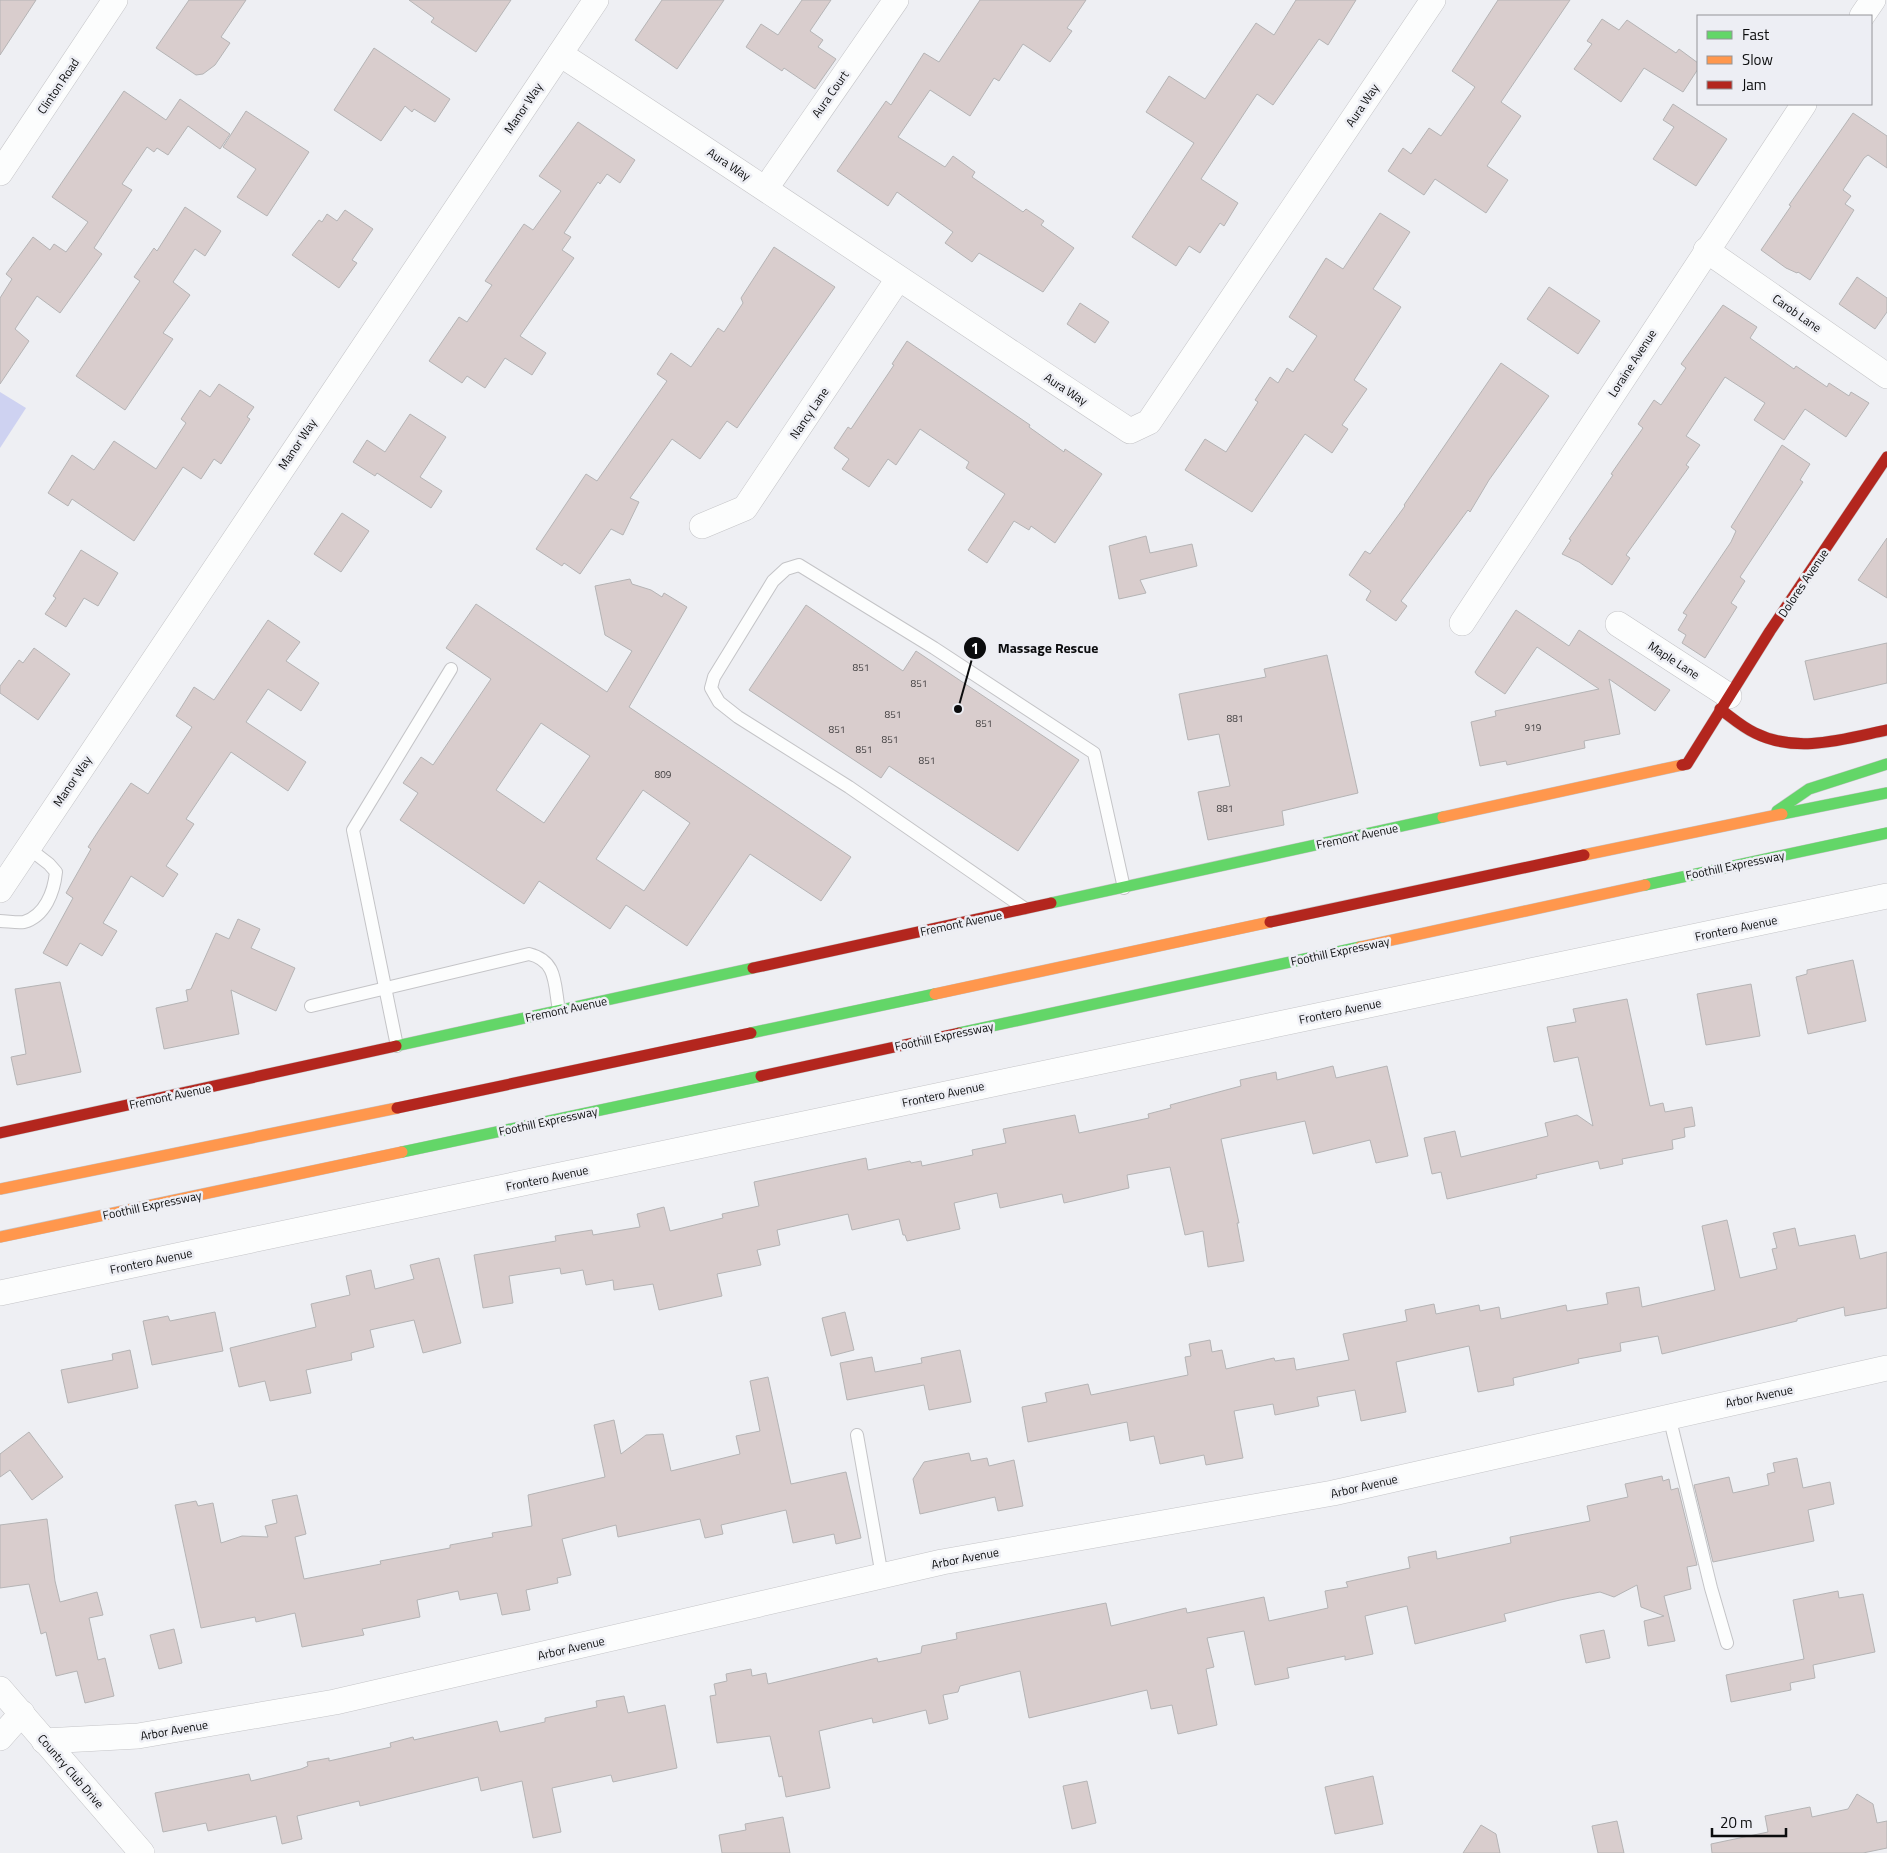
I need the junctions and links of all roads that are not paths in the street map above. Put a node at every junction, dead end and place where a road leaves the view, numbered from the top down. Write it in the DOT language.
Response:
graph roads {
  1 [pos="115,0"];
  2 [pos="596,0"];
  3 [pos="896,0"];
  4 [pos="1433,0"];
  5 [pos="1873,0"];
  6 [pos="1863,15"];
  7 [pos="560,54"];
  8 [pos="1803,105"];
  9 [pos="0,173"];
  10 [pos="766,188"];
  11 [pos="1706,250"];
  12 [pos="898,279"];
  13 [pos="1887,376"];
  14 [pos="1887,457"];
  15 [pos="702,526"];
  16 [pos="1462,622"];
  17 [pos="1618,624"];
  18 [pos="452,669"];
  19 [pos="1725,703"];
  20 [pos="1887,730"];
  21 [pos="1887,764"];
  22 [pos="1887,793"];
  23 [pos="1767,818"];
  24 [pos="1887,833"];
  25 [pos="1826,845"];
  26 [pos="27,847"];
  27 [pos="1870,849"];
  28 [pos="1124,888"];
  29 [pos="0,890"];
  30 [pos="1887,896"];
  31 [pos="1026,909"];
  32 [pos="0,921"];
  33 [pos="384,988"];
  34 [pos="311,1006"];
  35 [pos="559,1010"];
  36 [pos="397,1046"];
  37 [pos="0,1133"];
  38 [pos="0,1189"];
  39 [pos="0,1237"];
  40 [pos="0,1293"];
  41 [pos="1887,1368"];
  42 [pos="1670,1416"];
  43 [pos="857,1435"];
  44 [pos="882,1576"];
  45 [pos="1727,1643"];
  46 [pos="0,1689"];
  47 [pos="22,1713"];
  48 [pos="0,1738"];
  49 [pos="44,1741"];
  50 [pos="142,1853"];
  1 -- 9 [label="street, Clinton Road"];
  2 -- 7 [label="street, Manor Way"];
  3 -- 10 [label="street, Aura Court"];
  4 -- 12 [label="street, Aura Way"];
  5 -- 6 [label="street"];
  7 -- 10 [label="street, Aura Way"];
  7 -- 26 [label="street, Manor Way"];
  8 -- 11 [label="street, Loraine Avenue"];
  10 -- 12 [label="street, Aura Way"];
  11 -- 13 [label="street, Carob Lane"];
  11 -- 16 [label="street, Loraine Avenue"];
  12 -- 15 [label="street, Nancy Lane"];
  14 -- 19 [label="main road, Dolores Avenue"];
  17 -- 19 [label="street, Maple Lane"];
  18 -- 33 [label="lane"];
  19 -- 20 [label="main road"];
  19 -- 28 [label="main road, Fremont Avenue"];
  21 -- 23 [label="main road"];
  22 -- 23 [label="main road"];
  23 -- 38 [label="main road"];
  24 -- 25 [label="main road, Foothill Expressway"];
  25 -- 27 [label="main road"];
  25 -- 39 [label="main road, Foothill Expressway"];
  26 -- 29 [label="street, Manor Way"];
  26 -- 32 [label="lane"];
  28 -- 31 [label="main road, Fremont Avenue"];
  28 -- 31 [label="lane"];
  30 -- 40 [label="street, Frontero Avenue"];
  31 -- 35 [label="main road, Fremont Avenue"];
  33 -- 34 [label="lane"];
  33 -- 35 [label="lane"];
  33 -- 36 [label="lane"];
  35 -- 36 [label="main road, Fremont Avenue"];
  36 -- 37 [label="main road, Fremont Avenue"];
  41 -- 42 [label="street, Arbor Avenue"];
  42 -- 44 [label="street, Arbor Avenue"];
  42 -- 45 [label="lane"];
  43 -- 44 [label="lane"];
  44 -- 49 [label="street, Arbor Avenue"];
  46 -- 47 [label="street, Country Club Drive"];
  47 -- 48 [label="street"];
  47 -- 49 [label="street, Country Club Drive"];
  49 -- 50 [label="street, Country Club Drive"];
}
